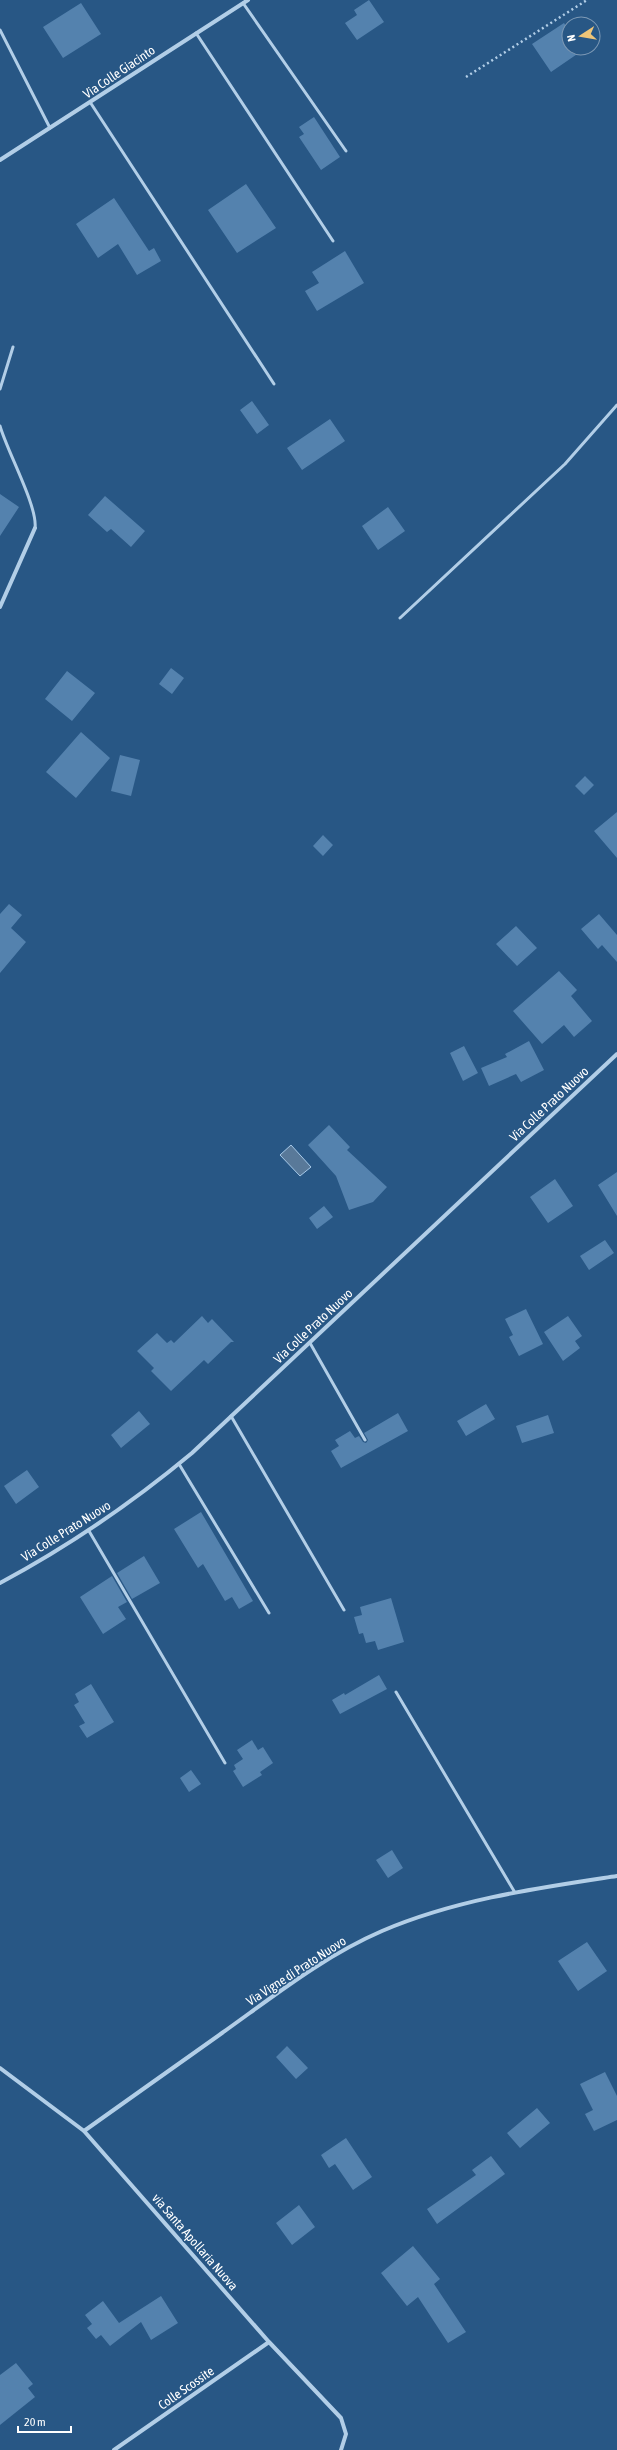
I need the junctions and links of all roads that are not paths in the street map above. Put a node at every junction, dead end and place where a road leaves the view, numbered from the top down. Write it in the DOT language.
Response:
graph roads {
  1 [pos="248,0"];
  2 [pos="243,3"];
  3 [pos="0,30"];
  4 [pos="196,33"];
  5 [pos="90,102"];
  6 [pos="51,129"];
  7 [pos="346,151"];
  8 [pos="0,160"];
  9 [pos="333,241"];
  10 [pos="13,347"];
  11 [pos="274,384"];
  12 [pos="0,389"];
  13 [pos="617,405"];
  14 [pos="0,426"];
  15 [pos="35,528"];
  16 [pos="0,607"];
  17 [pos="400,618"];
  18 [pos="617,1054"];
  19 [pos="310,1342"];
  20 [pos="231,1416"];
  21 [pos="365,1440"];
  22 [pos="179,1464"];
  23 [pos="89,1531"];
  24 [pos="0,1583"];
  25 [pos="344,1610"];
  26 [pos="269,1614"];
  27 [pos="396,1692"];
  28 [pos="225,1763"];
  29 [pos="617,1876"];
  30 [pos="514,1891"];
  31 [pos="0,2068"];
  32 [pos="84,2131"];
  33 [pos="269,2342"];
  34 [pos="114,2450"];
  35 [pos="341,2450"];
  1 -- 2 [label="street, Via Colle Giacinto"];
  2 -- 4 [label="street, Via Colle Giacinto"];
  2 -- 7 [label="lane"];
  3 -- 6 [label="lane"];
  4 -- 5 [label="street, Via Colle Giacinto"];
  4 -- 9 [label="lane"];
  5 -- 6 [label="street, Via Colle Giacinto"];
  5 -- 11 [label="lane"];
  6 -- 8 [label="street, Via Colle Giacinto"];
  10 -- 12 [label="lane"];
  13 -- 17 [label="lane"];
  14 -- 15 [label="lane"];
  15 -- 16 [label="street"];
  18 -- 19 [label="street, Via Colle Prato Nuovo"];
  19 -- 20 [label="street, Via Colle Prato Nuovo"];
  19 -- 21 [label="lane"];
  20 -- 22 [label="street, Via Colle Prato Nuovo"];
  20 -- 25 [label="lane"];
  22 -- 23 [label="street, Via Colle Prato Nuovo"];
  22 -- 26 [label="lane"];
  23 -- 24 [label="street, Via Colle Prato Nuovo"];
  23 -- 28 [label="lane"];
  27 -- 30 [label="lane"];
  29 -- 30 [label="street, Via Vigne di Prato Nuovo"];
  30 -- 32 [label="street, Via Vigne di Prato Nuovo"];
  31 -- 32 [label="street, via Santa Apollaria Nuova"];
  32 -- 33 [label="street, via Santa Apollaria Nuova"];
  33 -- 34 [label="street, Colle Scossite"];
  33 -- 35 [label="street, via Santa Apollaria Nuova"];
}
